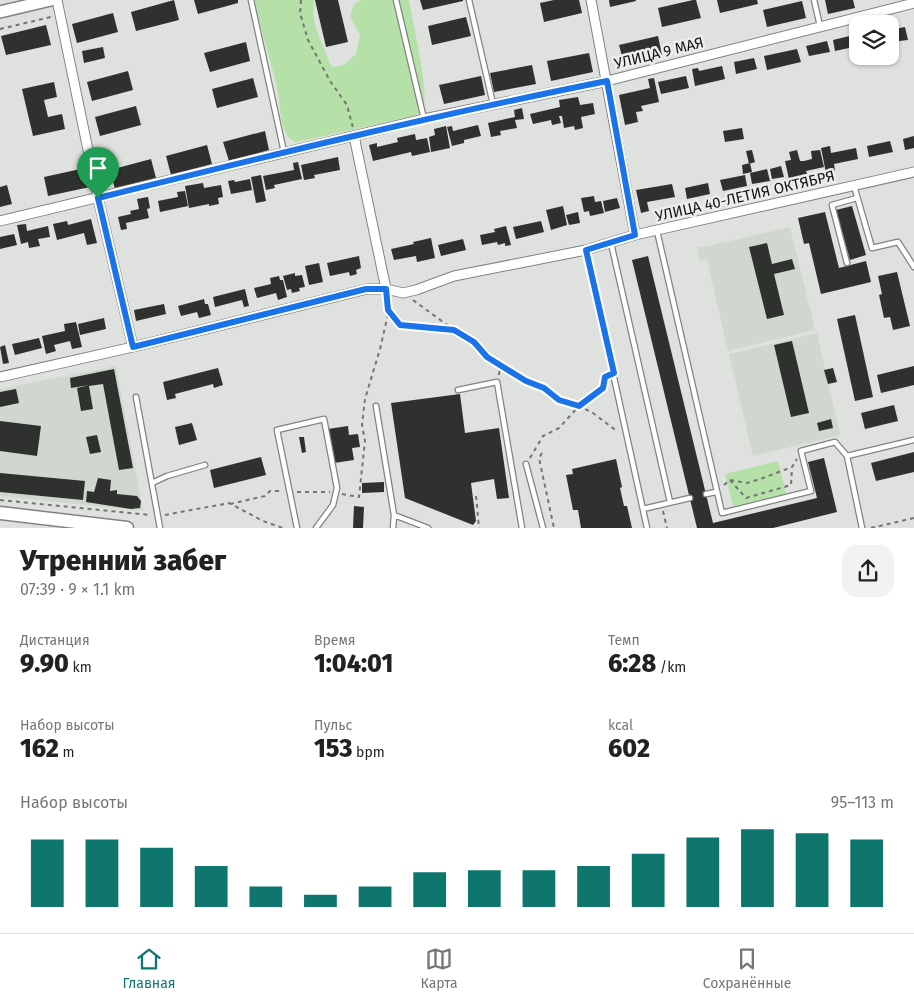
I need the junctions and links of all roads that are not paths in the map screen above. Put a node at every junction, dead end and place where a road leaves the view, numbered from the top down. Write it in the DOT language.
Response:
graph roads {
  1 [pos="51,0"];
  2 [pos="57,0"];
  3 [pos="251,0"];
  4 [pos="396,0"];
  5 [pos="469,0"];
  6 [pos="591,0"];
  7 [pos="814,0"];
  8 [pos="914,4"];
  9 [pos="0,12"];
  10 [pos="820,26"];
  11 [pos="607,81"];
  12 [pos="493,104"];
  13 [pos="424,120"];
  14 [pos="354,136"];
  15 [pos="284,152"];
  16 [pos="914,172"];
  17 [pos="854,185"];
  18 [pos="98,198"];
  19 [pos="857,198"];
  20 [pos="0,221"];
  21 [pos="657,231"];
  22 [pos="635,235"];
  23 [pos="611,242"];
  24 [pos="586,250"];
  25 [pos="847,263"];
  26 [pos="914,267"];
  27 [pos="386,289"];
  28 [pos="133,347"];
  29 [pos="0,377"];
  30 [pos="458,390"];
  31 [pos="136,398"];
  32 [pos="376,406"];
  33 [pos="914,440"];
  34 [pos="847,456"];
  35 [pos="526,464"];
  36 [pos="205,465"];
  37 [pos="152,483"];
  38 [pos="716,492"];
  39 [pos="706,494"];
  40 [pos="690,498"];
  41 [pos="670,502"];
  42 [pos="643,509"];
  43 [pos="0,513"];
  44 [pos="394,515"];
  45 [pos="94,526"];
  46 [pos="127,528"];
  47 [pos="160,528"];
  48 [pos="297,528"];
  49 [pos="316,528"];
  50 [pos="392,528"];
  51 [pos="428,528"];
  52 [pos="522,528"];
  53 [pos="543,528"];
  54 [pos="647,528"];
  55 [pos="862,528"];
  1 -- 9 [label="street"];
  2 -- 18 [label="street"];
  3 -- 15 [label="lane"];
  4 -- 13 [label="lane"];
  5 -- 12 [label="lane"];
  6 -- 11 [label="street"];
  7 -- 10 [label="lane"];
  8 -- 10 [label="street, УЛИЦА 9 МАЯ"];
  10 -- 11 [label="street, УЛИЦА 9 МАЯ"];
  11 -- 12 [label="street, УЛИЦА 9 МАЯ"];
  11 -- 22 [label="street"];
  12 -- 13 [label="street, УЛИЦА 9 МАЯ"];
  13 -- 14 [label="street, УЛИЦА 9 МАЯ"];
  14 -- 15 [label="street, УЛИЦА 9 МАЯ"];
  14 -- 27 [label="street"];
  15 -- 18 [label="street, УЛИЦА 9 МАЯ"];
  16 -- 17 [label="street, УЛИЦА 40-ЛЕТИЯ ОКТЯБРЯ"];
  17 -- 19 [label="lane"];
  17 -- 21 [label="street, УЛИЦА 40-ЛЕТИЯ ОКТЯБРЯ"];
  18 -- 20 [label="street, УЛИЦА 9 МАЯ"];
  18 -- 28 [label="street"];
  19 -- 25 [label="lane"];
  19 -- 26 [label="lane"];
  21 -- 22 [label="street, УЛИЦА 40-ЛЕТИЯ ОКТЯБРЯ"];
  21 -- 38 [label="lane"];
  22 -- 23 [label="street, УЛИЦА 40-ЛЕТИЯ ОКТЯБРЯ"];
  23 -- 24 [label="street, УЛИЦА 40-ЛЕТИЯ ОКТЯБРЯ"];
  23 -- 41 [label="lane"];
  24 -- 27 [label="street, УЛИЦА 40-ЛЕТИЯ ОКТЯБРЯ"];
  24 -- 42 [label="lane"];
  27 -- 28 [label="street, УЛИЦА 40-ЛЕТИЯ ОКТЯБРЯ"];
  28 -- 29 [label="street, УЛИЦА 40-ЛЕТИЯ ОКТЯБРЯ"];
  30 -- 52 [label="lane"];
  31 -- 37 [label="lane"];
  32 -- 44 [label="lane"];
  33 -- 34 [label="lane"];
  34 -- 38 [label="lane"];
  34 -- 55 [label="lane"];
  35 -- 53 [label="lane"];
  36 -- 37 [label="lane"];
  37 -- 47 [label="lane"];
  38 -- 39 [label="lane"];
  40 -- 41 [label="lane"];
  41 -- 42 [label="lane"];
  42 -- 54 [label="lane"];
  43 -- 45 [label="main road"];
  44 -- 50 [label="lane"];
  44 -- 51 [label="lane"];
  45 -- 46 [label="main road"];
  48 -- 49 [label="lane"];
}
